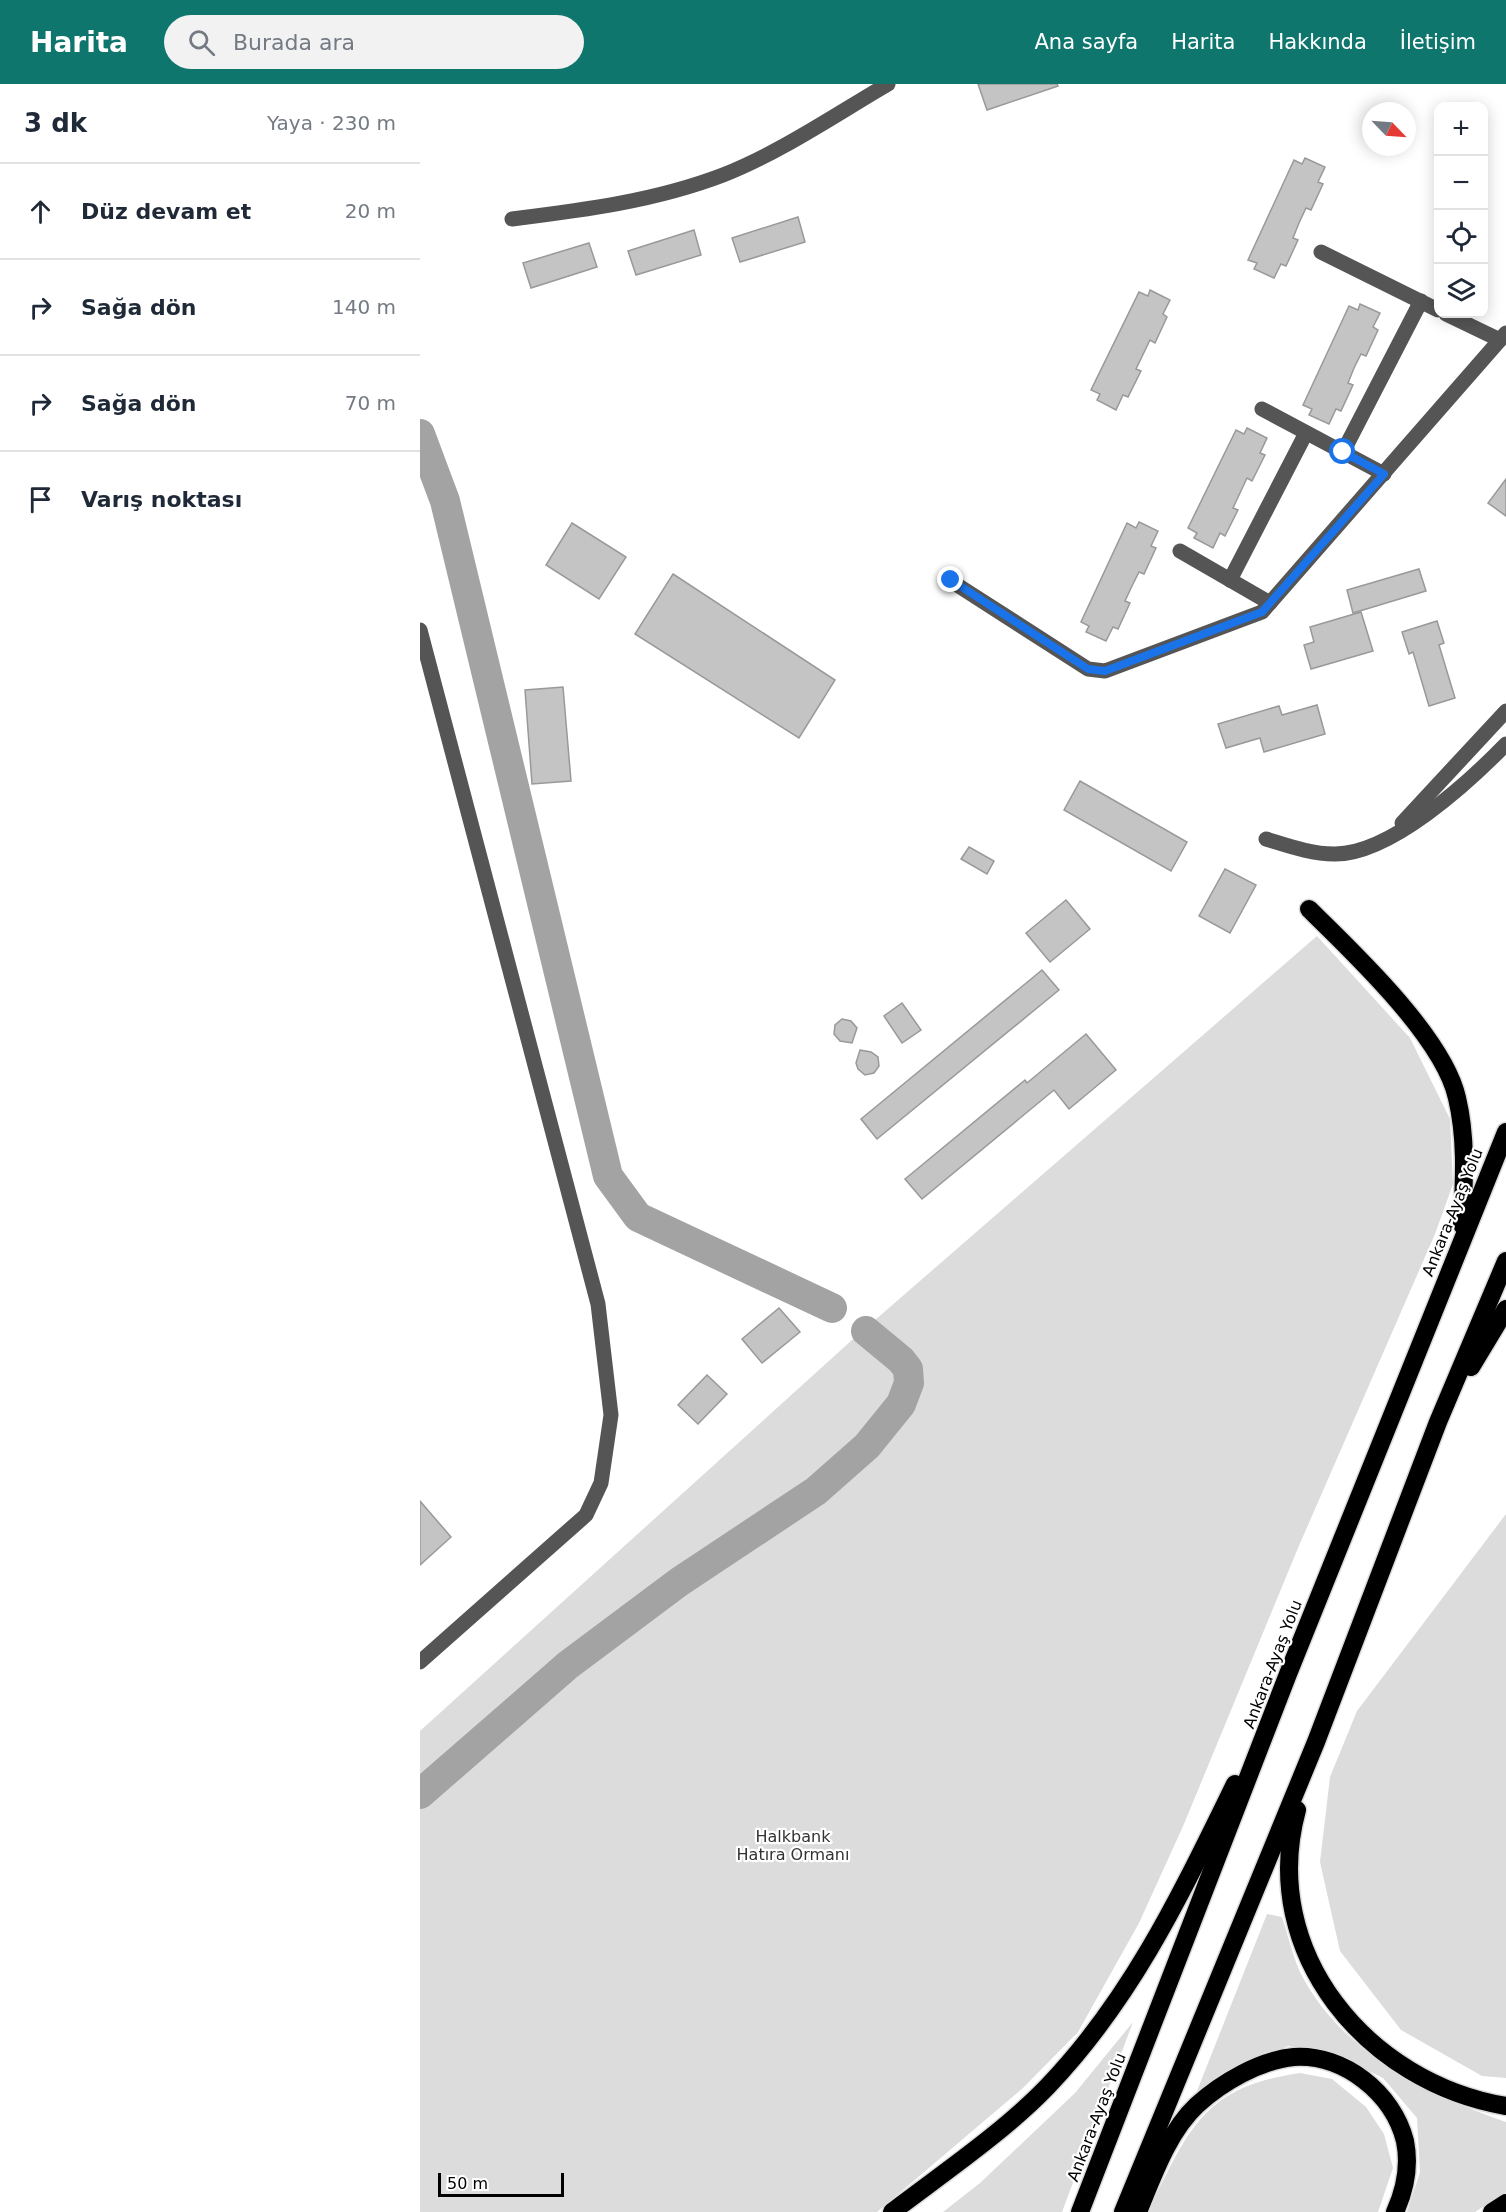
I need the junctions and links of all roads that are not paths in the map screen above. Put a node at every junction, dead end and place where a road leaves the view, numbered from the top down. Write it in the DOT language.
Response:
graph roads {
  1 [pos="888,84"];
  2 [pos="512,219"];
  3 [pos="1321,252"];
  4 [pos="1421,301"];
  5 [pos="1434,308"];
  6 [pos="1456,318"];
  7 [pos="1503,337"];
  8 [pos="1262,410"];
  9 [pos="1306,433"];
  10 [pos="1343,452"];
  11 [pos="1384,474"];
  12 [pos="1180,551"];
  13 [pos="951,580"];
  14 [pos="1230,580"];
  15 [pos="1270,603"];
  16 [pos="420,630"];
  17 [pos="1506,711"];
  18 [pos="1506,744"];
  19 [pos="1391,835"];
  20 [pos="1266,839"];
  21 [pos="1309,909"];
  22 [pos="1506,1132"];
  23 [pos="1462,1237"];
  24 [pos="1506,1261"];
  25 [pos="1506,1309"];
  26 [pos="1437,1422"];
  27 [pos="420,1662"];
  28 [pos="1288,1674"];
  29 [pos="1316,1742"];
  30 [pos="1506,2106"];
  31 [pos="1506,2203"];
  32 [pos="892,2212"];
  33 [pos="1080,2212"];
  34 [pos="1123,2212"];
  35 [pos="1138,2212"];
  36 [pos="1395,2212"];
  37 [pos="1492,2212"];
  1 -- 2 [label="street"];
  3 -- 4 [label="street"];
  4 -- 5 [label="street"];
  4 -- 10 [label="street"];
  6 -- 7 [label="street"];
  7 -- 11 [label="street"];
  8 -- 9 [label="street"];
  9 -- 10 [label="street"];
  9 -- 14 [label="street"];
  10 -- 11 [label="street"];
  11 -- 15 [label="street"];
  12 -- 14 [label="street"];
  13 -- 15 [label="street"];
  14 -- 15 [label="street"];
  16 -- 27 [label="street"];
  17 -- 19 [label="street"];
  18 -- 19 [label="street"];
  19 -- 20 [label="street"];
  21 -- 23 [label="highway"];
  22 -- 23 [label="highway, Ankara-Ayaş Yolu"];
  23 -- 28 [label="highway, Ankara-Ayaş Yolu"];
  24 -- 26 [label="highway"];
  25 -- 26 [label="highway"];
  26 -- 29 [label="highway"];
  28 -- 32 [label="highway"];
  28 -- 33 [label="highway, Ankara-Ayaş Yolu"];
  29 -- 30 [label="highway"];
  29 -- 34 [label="highway"];
  31 -- 37 [label="highway"];
  35 -- 36 [label="highway"];
}
